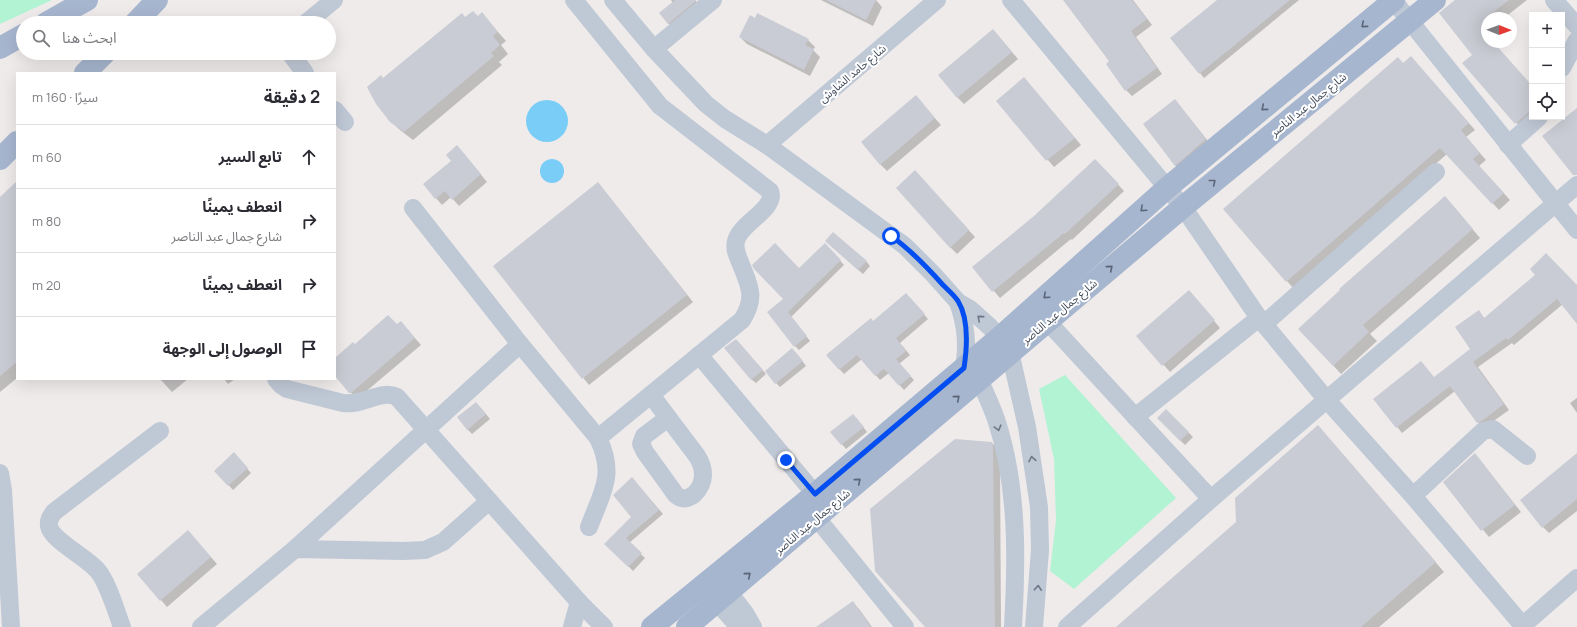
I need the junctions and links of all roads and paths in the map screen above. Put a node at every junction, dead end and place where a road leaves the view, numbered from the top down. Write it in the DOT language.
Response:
graph roads {
  1 [pos="87,0"];
  2 [pos="157,0"];
  3 [pos="334,0"];
  4 [pos="574,0"];
  5 [pos="613,0"];
  6 [pos="712,0"];
  7 [pos="937,0"];
  8 [pos="1011,0"];
  9 [pos="1393,0"];
  10 [pos="1435,0"];
  11 [pos="1554,0"];
  12 [pos="58,16"];
  13 [pos="141,16"];
  14 [pos="315,16"];
  15 [pos="1409,22"];
  16 [pos="1577,26"];
  17 [pos="16,39"];
  18 [pos="1577,40"];
  19 [pos="0,48"];
  20 [pos="654,48"];
  21 [pos="98,60"];
  22 [pos="295,60"];
  23 [pos="1565,62"];
  24 [pos="86,72"];
  25 [pos="304,72"];
  26 [pos="1536,120"];
  27 [pos="16,143"];
  28 [pos="767,145"];
  29 [pos="1508,145"];
  30 [pos="0,159"];
  31 [pos="1436,172"];
  32 [pos="1577,185"];
  33 [pos="1167,188"];
  34 [pos="1555,204"];
  35 [pos="1183,207"];
  36 [pos="413,208"];
  37 [pos="1577,230"];
  38 [pos="958,302"];
  39 [pos="1047,321"];
  40 [pos="1261,321"];
  41 [pos="520,344"];
  42 [pos="1005,345"];
  43 [pos="699,355"];
  44 [pos="971,374"];
  45 [pos="277,380"];
  46 [pos="651,395"];
  47 [pos="1326,399"];
  48 [pos="1135,417"];
  49 [pos="668,418"];
  50 [pos="426,430"];
  51 [pos="160,431"];
  52 [pos="598,438"];
  53 [pos="1526,456"];
  54 [pos="0,473"];
  55 [pos="815,494"];
  56 [pos="1413,496"];
  57 [pos="1211,499"];
  58 [pos="489,501"];
  59 [pos="816,517"];
  60 [pos="589,527"];
  61 [pos="295,548"];
  62 [pos="1577,578"];
  63 [pos="708,580"];
  64 [pos="722,597"];
  65 [pos="578,602"];
  66 [pos="1522,626"];
  67 [pos="11,627"];
  68 [pos="122,627"];
  69 [pos="201,627"];
  70 [pos="572,627"];
  71 [pos="604,627"];
  72 [pos="652,627"];
  73 [pos="686,627"];
  74 [pos="739,627"];
  75 [pos="753,627"];
  76 [pos="905,627"];
  77 [pos="1013,627"];
  78 [pos="1034,627"];
  79 [pos="1067,627"];
  1 -- 12 [label="main road"];
  2 -- 13 [label="main road"];
  3 -- 14 [label="street"];
  4 -- 43 [label="street"];
  5 -- 20 [label="street"];
  6 -- 20 [label="street"];
  7 -- 28 [label="street, شارع حامد الشاوش"];
  8 -- 33 [label="street"];
  9 -- 15 [label="street"];
  9 -- 33 [label="main road, شارع جمال عبد الناصر, one-way"];
  10 -- 15 [label="main road, شارع جمال عبد الناصر"];
  11 -- 16 [label="street"];
  15 -- 29 [label="street"];
  35 -- 15 [label="main road, شارع جمال عبد الناصر, one-way"];
  17 -- 19 [label="main road"];
  18 -- 23 [label="street"];
  20 -- 28 [label="street"];
  21 -- 24 [label="main road"];
  22 -- 25 [label="street"];
  26 -- 29 [label="street"];
  27 -- 30 [label="main road"];
  28 -- 38 [label="street"];
  29 -- 34 [label="street"];
  31 -- 40 [label="street"];
  32 -- 34 [label="street"];
  33 -- 35 [label="street"];
  33 -- 42 [label="main road, شارع جمال عبد الناصر, one-way"];
  34 -- 37 [label="street"];
  34 -- 47 [label="street"];
  39 -- 35 [label="main road, شارع جمال عبد الناصر, one-way"];
  35 -- 40 [label="street"];
  36 -- 41 [label="street"];
  42 -- 38 [label="street, one-way"];
  38 -- 44 [label="street"];
  39 -- 42 [label="main road, شارع جمال عبد الناصر"];
  39 -- 48 [label="street"];
  40 -- 47 [label="street"];
  40 -- 48 [label="street"];
  41 -- 50 [label="street"];
  41 -- 52 [label="street"];
  42 -- 44 [label="main road, شارع جمال عبد الناصر"];
  78 -- 42 [label="street, one-way"];
  43 -- 46 [label="street"];
  43 -- 55 [label="street"];
  44 -- 55 [label="main road, شارع جمال عبد الناصر"];
  59 -- 44 [label="main road, شارع جمال عبد الناصر, one-way"];
  44 -- 77 [label="street, one-way"];
  45 -- 50 [label="street"];
  46 -- 49 [label="street"];
  46 -- 52 [label="street"];
  47 -- 56 [label="street"];
  47 -- 57 [label="street"];
  48 -- 57 [label="street"];
  50 -- 58 [label="street"];
  50 -- 61 [label="street"];
  51 -- 68 [label="street"];
  52 -- 60 [label="street"];
  53 -- 56 [label="street"];
  54 -- 67 [label="street"];
  55 -- 63 [label="main road, شارع جمال عبد الناصر"];
  56 -- 66 [label="street"];
  57 -- 79 [label="street"];
  58 -- 61 [label="street"];
  58 -- 65 [label="street"];
  64 -- 59 [label="main road, شارع جمال عبد الناصر, one-way"];
  59 -- 76 [label="street"];
  61 -- 69 [label="street"];
  62 -- 66 [label="street"];
  63 -- 64 [label="street"];
  63 -- 72 [label="main road, شارع جمال عبد الناصر"];
  64 -- 73 [label="main road, شارع جمال عبد الناصر"];
  64 -- 74 [label="street"];
  64 -- 75 [label="street"];
  65 -- 70 [label="street"];
  65 -- 71 [label="street"];
}
